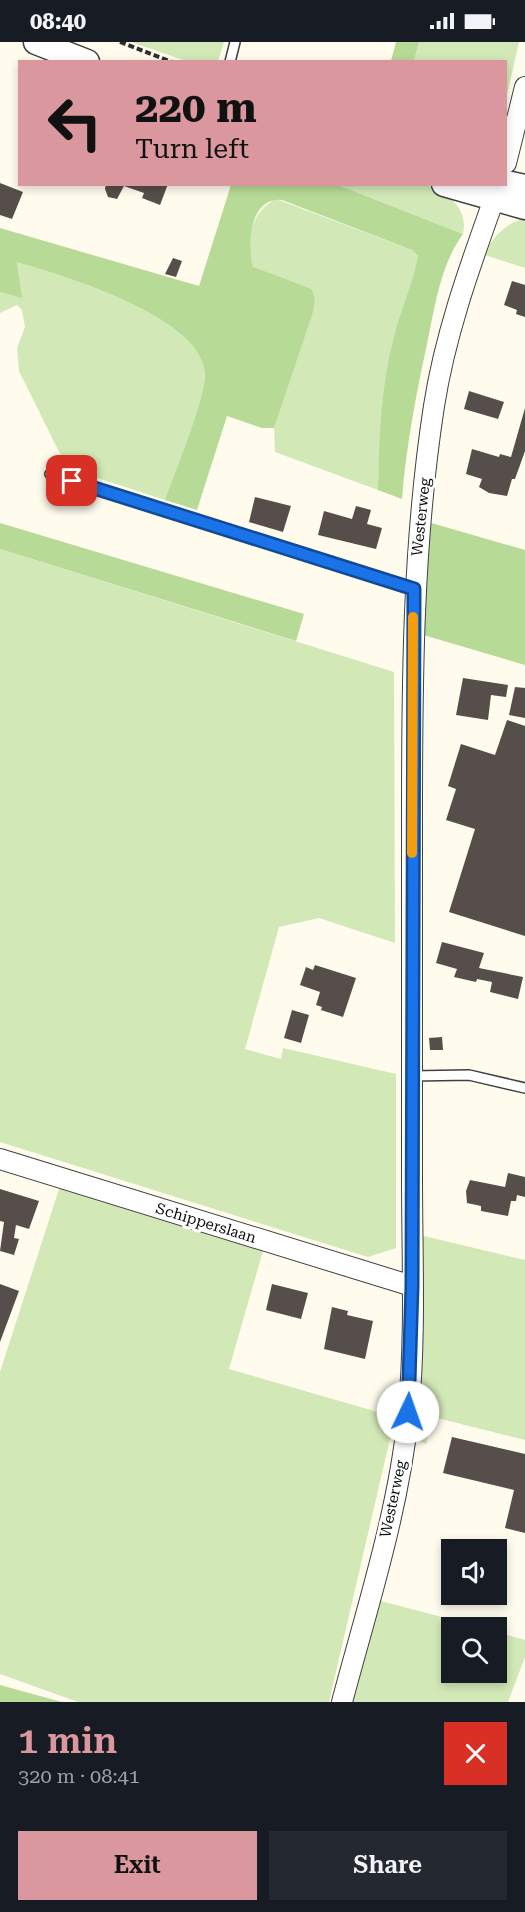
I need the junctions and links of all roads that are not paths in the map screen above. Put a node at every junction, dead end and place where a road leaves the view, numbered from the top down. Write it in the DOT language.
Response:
graph roads {
  1 [pos="36,42"];
  2 [pos="235,42"];
  3 [pos="82,60"];
  4 [pos="230,60"];
  5 [pos="525,87"];
  6 [pos="507,159"];
  7 [pos="472,186"];
  8 [pos="525,187"];
  9 [pos="499,188"];
  10 [pos="525,207"];
  11 [pos="50,474"];
  12 [pos="414,589"];
  13 [pos="412,1076"];
  14 [pos="525,1088"];
  15 [pos="0,1159"];
  16 [pos="412,1286"];
  17 [pos="342,1702"];
  1 -- 3 [label="street"];
  2 -- 4 [label="lane"];
  5 -- 6 [label="street"];
  7 -- 9 [label="street"];
  8 -- 9 [label="street"];
  9 -- 10 [label="street"];
  9 -- 12 [label="street, Westerweg"];
  11 -- 12 [label="lane"];
  12 -- 13 [label="street, Westerweg"];
  13 -- 14 [label="lane"];
  13 -- 16 [label="street, Westerweg"];
  15 -- 16 [label="street, Schipperslaan"];
  16 -- 17 [label="street, Westerweg"];
}
